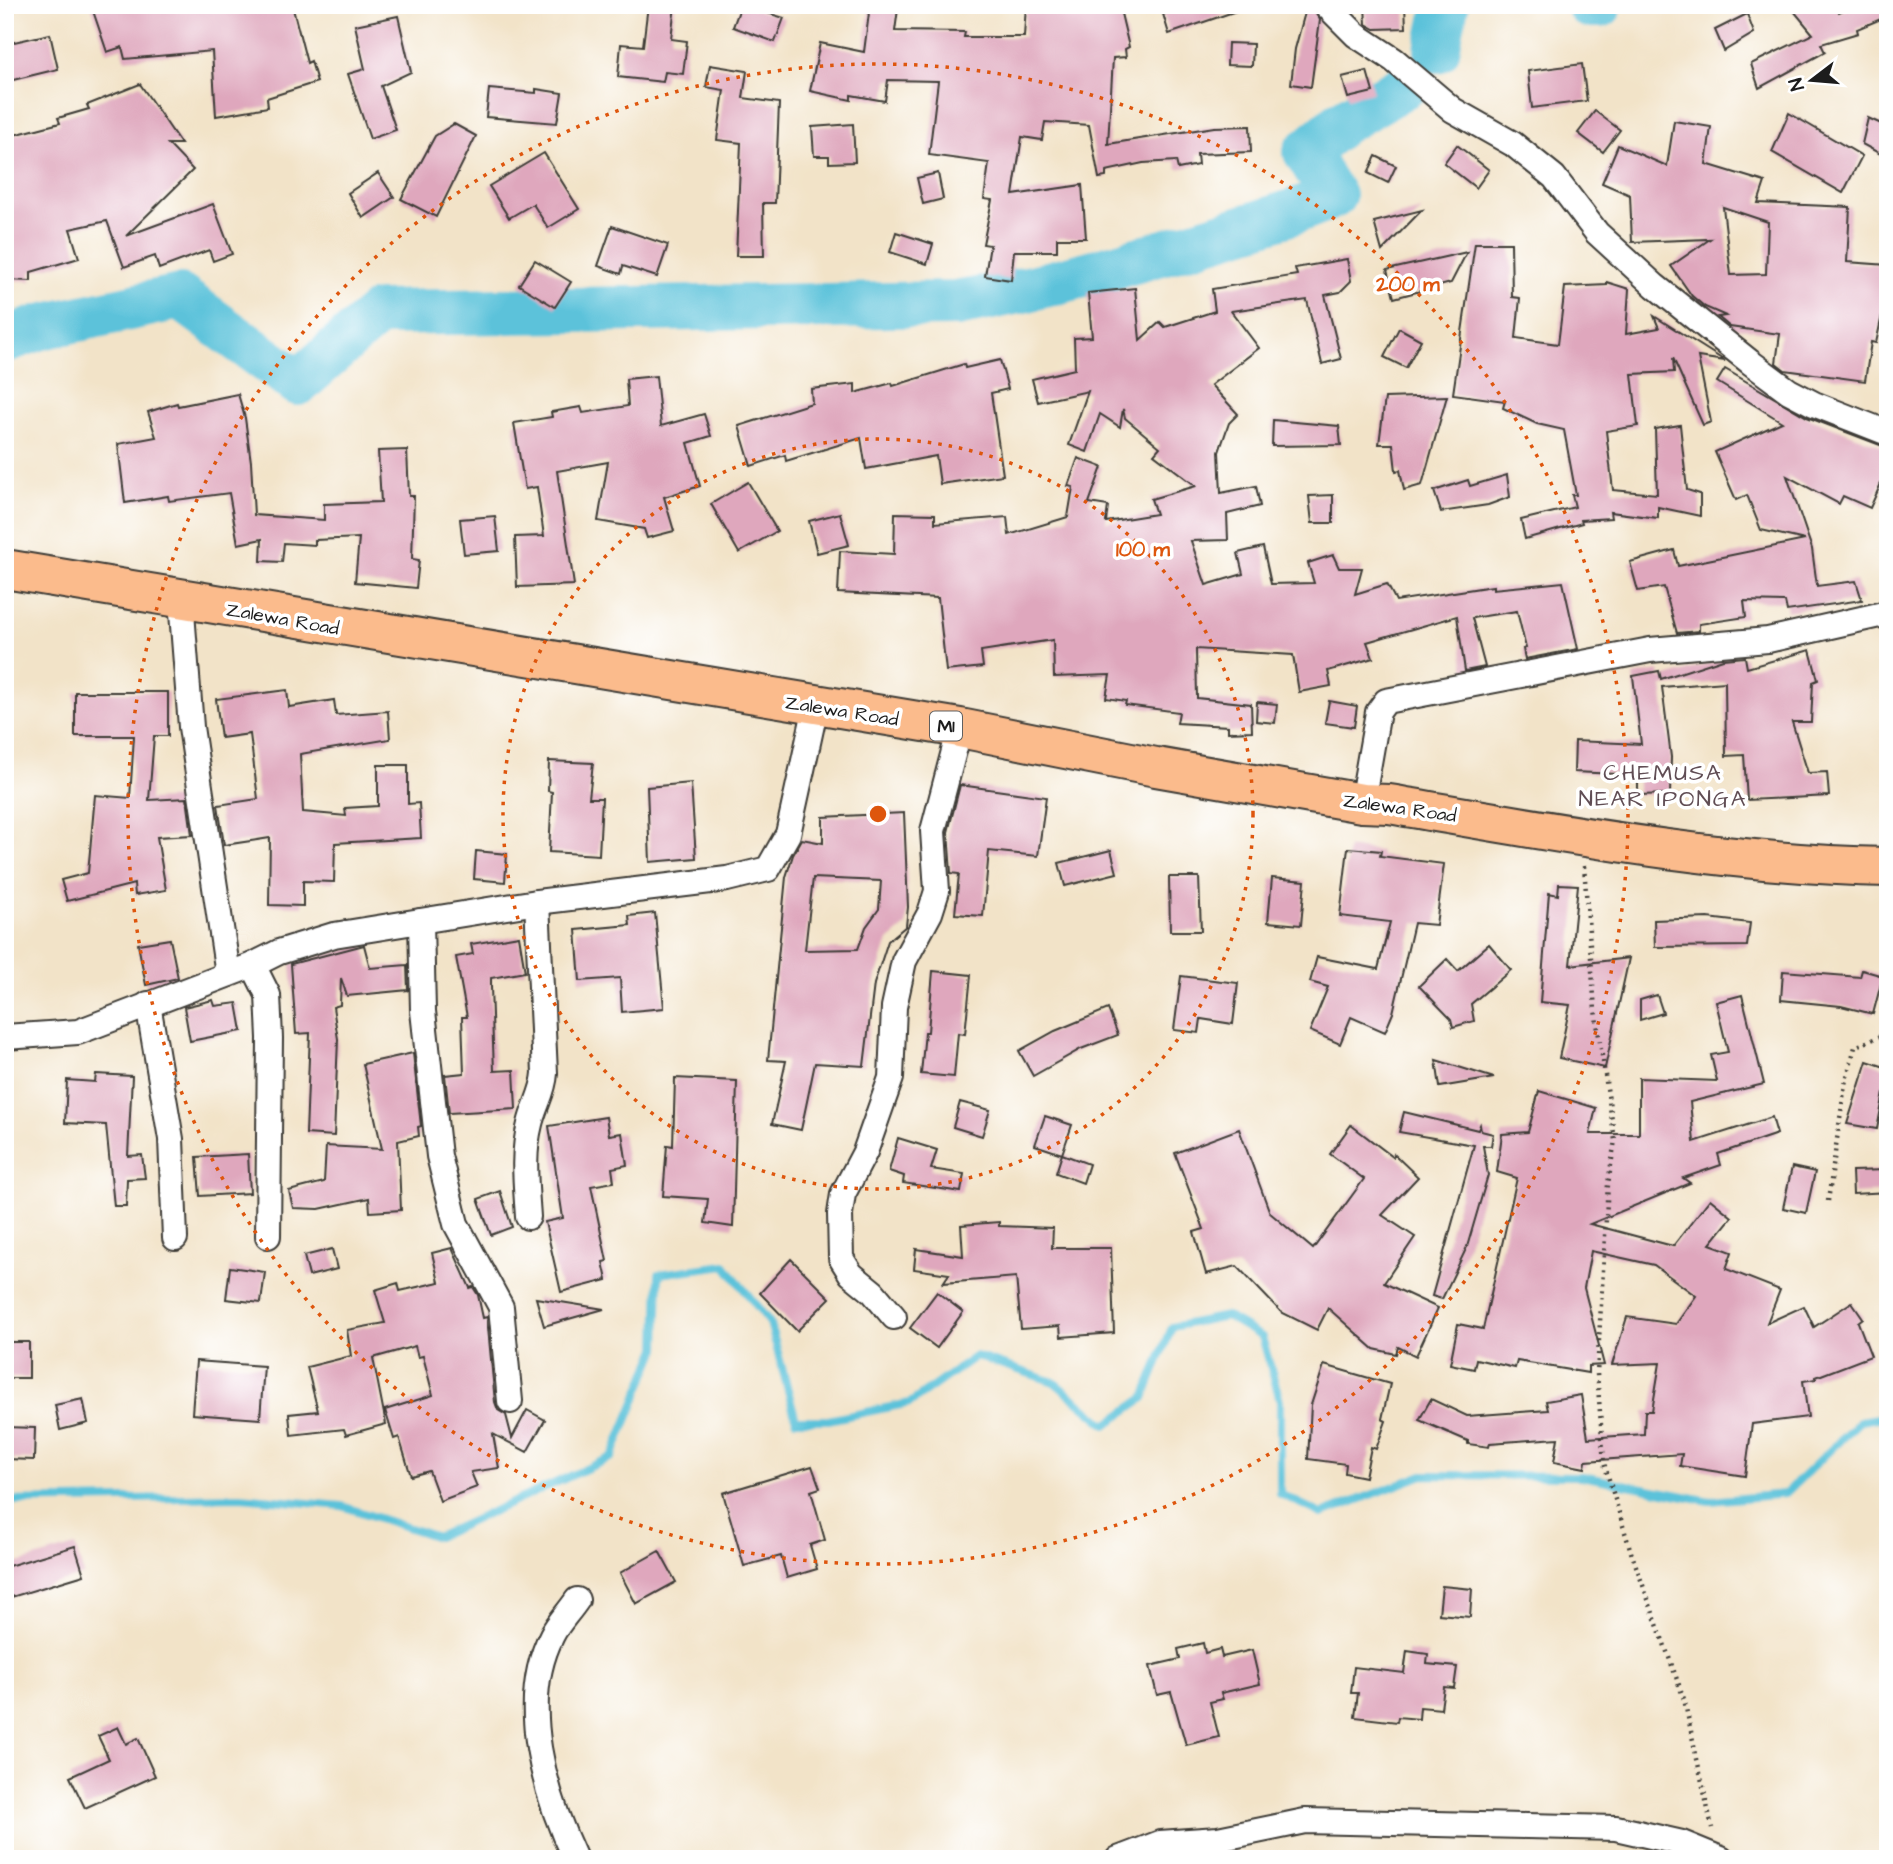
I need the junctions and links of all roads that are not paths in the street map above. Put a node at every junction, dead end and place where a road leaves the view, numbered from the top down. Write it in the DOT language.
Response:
graph roads {
  1 [pos="1326,5"];
  2 [pos="1888,433"];
  3 [pos="5,569"];
  4 [pos="181,600"];
  5 [pos="1888,613"];
  6 [pos="817,706"];
  7 [pos="960,729"];
  8 [pos="1362,803"];
  9 [pos="1888,867"];
  10 [pos="537,902"];
  11 [pos="421,921"];
  12 [pos="253,965"];
  13 [pos="228,974"];
  14 [pos="148,1004"];
  15 [pos="5,1037"];
  16 [pos="528,1217"];
  17 [pos="268,1236"];
  18 [pos="175,1238"];
  19 [pos="894,1317"];
  20 [pos="510,1401"];
  21 [pos="577,1600"];
  22 [pos="575,1859"];
  23 [pos="1118,1859"];
  24 [pos="1720,1859"];
  1 -- 2 [label="street"];
  3 -- 4 [label="highway, Zalewa Road / M1"];
  4 -- 6 [label="highway, Zalewa Road / M1"];
  4 -- 13 [label="street"];
  5 -- 8 [label="street"];
  6 -- 7 [label="highway, Zalewa Road / M1"];
  6 -- 10 [label="street"];
  7 -- 8 [label="highway, Zalewa Road / M1"];
  7 -- 19 [label="street"];
  8 -- 9 [label="highway, Zalewa Road / M1"];
  10 -- 11 [label="street"];
  10 -- 16 [label="street"];
  11 -- 12 [label="street"];
  11 -- 20 [label="street"];
  12 -- 13 [label="street"];
  12 -- 17 [label="street"];
  13 -- 14 [label="street"];
  14 -- 15 [label="street"];
  14 -- 18 [label="street"];
  21 -- 22 [label="street"];
  23 -- 24 [label="street"];
}
